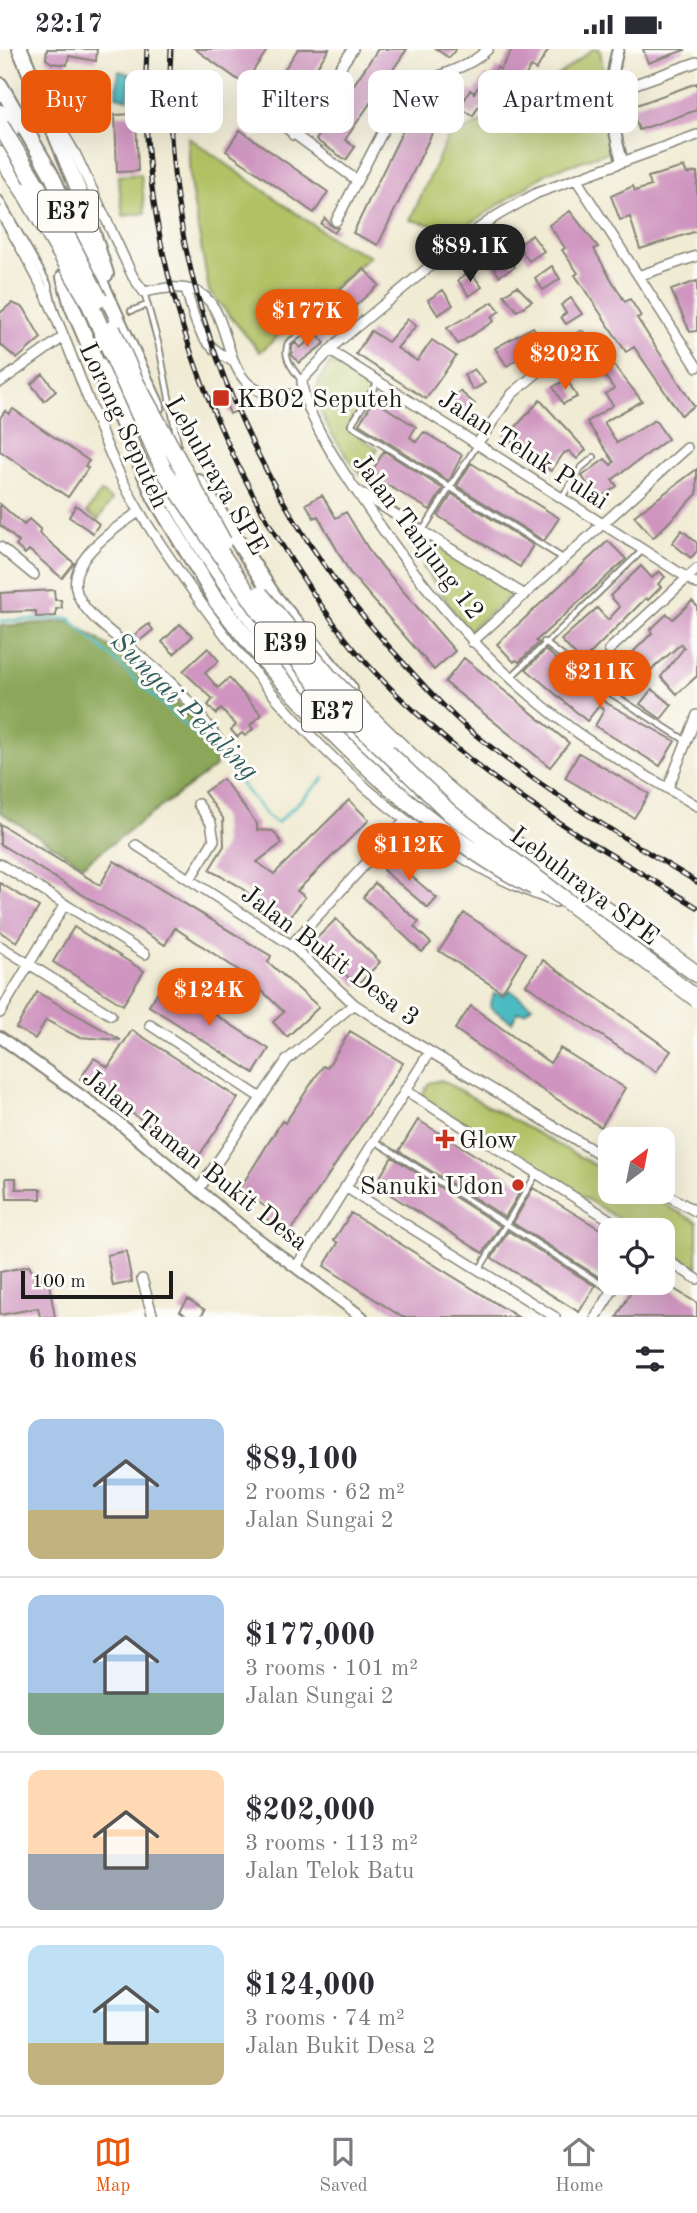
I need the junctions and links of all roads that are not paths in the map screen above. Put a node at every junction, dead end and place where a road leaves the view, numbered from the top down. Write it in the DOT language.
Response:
graph roads {
  1 [pos="20,49"];
  2 [pos="353,49"];
  3 [pos="488,49"];
  4 [pos="618,49"];
  5 [pos="697,62"];
  6 [pos="28,70"];
  7 [pos="612,70"];
  8 [pos="638,83"];
  9 [pos="0,85"];
  10 [pos="0,112"];
  11 [pos="0,125"];
  12 [pos="53,133"];
  13 [pos="63,133"];
  14 [pos="290,133"];
  15 [pos="614,133"];
  16 [pos="293,135"];
  17 [pos="697,135"];
  18 [pos="0,155"];
  19 [pos="622,161"];
  20 [pos="0,167"];
  21 [pos="576,179"];
  22 [pos="355,180"];
  23 [pos="19,189"];
  24 [pos="0,199"];
  25 [pos="0,211"];
  26 [pos="336,221"];
  27 [pos="697,255"];
  28 [pos="641,275"];
  29 [pos="64,277"];
  30 [pos="186,289"];
  31 [pos="144,292"];
  32 [pos="147,305"];
  33 [pos="334,309"];
  34 [pos="131,311"];
  35 [pos="55,315"];
  36 [pos="90,319"];
  37 [pos="67,336"];
  38 [pos="581,336"];
  39 [pos="128,342"];
  40 [pos="329,350"];
  41 [pos="234,362"];
  42 [pos="697,367"];
  43 [pos="302,380"];
  44 [pos="379,381"];
  45 [pos="0,382"];
  46 [pos="303,393"];
  47 [pos="178,444"];
  48 [pos="477,444"];
  49 [pos="687,448"];
  50 [pos="594,457"];
  51 [pos="450,487"];
  52 [pos="355,489"];
  53 [pos="561,498"];
  54 [pos="139,512"];
  55 [pos="602,524"];
  56 [pos="423,530"];
  57 [pos="0,547"];
  58 [pos="643,550"];
  59 [pos="564,559"];
  60 [pos="697,569"];
  61 [pos="34,575"];
  62 [pos="693,581"];
  63 [pos="525,595"];
  64 [pos="216,600"];
  65 [pos="472,642"];
  66 [pos="544,642"];
  67 [pos="609,650"];
  68 [pos="296,675"];
  69 [pos="511,677"];
  70 [pos="697,715"];
  71 [pos="685,740"];
  72 [pos="228,752"];
  73 [pos="668,788"];
  74 [pos="198,804"];
  75 [pos="697,806"];
  76 [pos="405,821"];
  77 [pos="136,845"];
  78 [pos="0,863"];
  79 [pos="190,879"];
  80 [pos="556,902"];
  81 [pos="65,904"];
  82 [pos="582,913"];
  83 [pos="291,945"];
  84 [pos="0,946"];
  85 [pos="145,954"];
  86 [pos="29,964"];
  87 [pos="697,967"];
  88 [pos="697,974"];
  89 [pos="697,998"];
  90 [pos="354,1005"];
  91 [pos="0,1013"];
  92 [pos="111,1015"];
  93 [pos="150,1025"];
  94 [pos="0,1037"];
  95 [pos="429,1053"];
  96 [pos="405,1090"];
  97 [pos="261,1098"];
  98 [pos="374,1140"];
  99 [pos="598,1153"];
  100 [pos="537,1173"];
  101 [pos="345,1187"];
  102 [pos="200,1189"];
  103 [pos="676,1200"];
  104 [pos="697,1212"];
  105 [pos="607,1218"];
  106 [pos="506,1224"];
  107 [pos="675,1265"];
  108 [pos="296,1267"];
  109 [pos="479,1270"];
  110 [pos="598,1278"];
  111 [pos="142,1279"];
  112 [pos="697,1279"];
  113 [pos="609,1295"];
  114 [pos="153,1317"];
  115 [pos="362,1317"];
  116 [pos="555,1317"];
  117 [pos="596,1317"];
  1 -- 6 [label="highway"];
  2 -- 16 [label="street"];
  3 -- 22 [label="street"];
  4 -- 7 [label="street"];
  5 -- 8 [label="street"];
  9 -- 39 [label="highway, E37"];
  10 -- 36 [label="highway, E37"];
  11 -- 88 [label="highway, Lebuhraya SPE / E39, bridge"];
  12 -- 39 [label="highway"];
  13 -- 31 [label="street"];
  14 -- 16 [label="street"];
  15 -- 19 [label="street"];
  16 -- 22 [label="street"];
  17 -- 19 [label="street"];
  18 -- 23 [label="highway"];
  18 -- 82 [label="highway, Lebuhraya SPE / E39, bridge"];
  19 -- 21 [label="street"];
  20 -- 23 [label="highway"];
  21 -- 28 [label="street"];
  21 -- 40 [label="street"];
  22 -- 26 [label="street"];
  23 -- 29 [label="highway"];
  24 -- 35 [label="lane"];
  25 -- 35 [label="street, Lorong Seputeh"];
  27 -- 28 [label="street"];
  28 -- 42 [label="street"];
  29 -- 36 [label="highway"];
  29 -- 64 [label="highway"];
  30 -- 31 [label="street"];
  30 -- 41 [label="street"];
  30 -- 41 [label="street"];
  31 -- 32 [label="lane"];
  32 -- 34 [label="lane"];
  32 -- 47 [label="lane"];
  33 -- 43 [label="lane"];
  35 -- 37 [label="street, Lorong Seputeh"];
  36 -- 68 [label="highway, E37"];
  37 -- 45 [label="street"];
  37 -- 54 [label="street, Lorong Seputeh"];
  38 -- 48 [label="street"];
  39 -- 47 [label="highway, E37"];
  40 -- 43 [label="street"];
  40 -- 44 [label="street, Jalan Teluk Pulai"];
  41 -- 46 [label="street"];
  43 -- 46 [label="street"];
  44 -- 48 [label="street, Jalan Teluk Pulai"];
  44 -- 51 [label="lane"];
  46 -- 52 [label="street, Jalan Tanjung 12"];
  47 -- 87 [label="highway, E37"];
  48 -- 51 [label="lane"];
  48 -- 53 [label="street, Jalan Teluk Pulai"];
  49 -- 55 [label="street"];
  50 -- 53 [label="lane"];
  51 -- 56 [label="lane"];
  51 -- 59 [label="lane"];
  52 -- 56 [label="street"];
  52 -- 65 [label="street, Jalan Tanjung 12"];
  53 -- 55 [label="street, Jalan Teluk Pulai"];
  54 -- 72 [label="street"];
  54 -- 76 [label="street, Lorong Seputeh"];
  55 -- 58 [label="street, Jalan Teluk Pulai"];
  55 -- 59 [label="street"];
  56 -- 63 [label="street"];
  57 -- 61 [label="street"];
  58 -- 62 [label="street, Jalan Teluk Pulai"];
  58 -- 66 [label="lane"];
  59 -- 63 [label="street"];
  60 -- 62 [label="street"];
  62 -- 67 [label="street"];
  63 -- 65 [label="street"];
  64 -- 68 [label="highway"];
  64 -- 82 [label="highway, bridge"];
  65 -- 69 [label="street, Jalan Tanjung 12"];
  66 -- 69 [label="lane"];
  66 -- 71 [label="lane"];
  68 -- 80 [label="highway, E37"];
  69 -- 73 [label="street, Jalan Tanjung 12"];
  70 -- 71 [label="street"];
  71 -- 73 [label="street"];
  73 -- 75 [label="street, Jalan Tanjung 12"];
  74 -- 79 [label="street"];
  76 -- 80 [label="street, Lorong Seputeh"];
  76 -- 83 [label="street"];
  77 -- 79 [label="street, Jalan Bukit Desa 3"];
  78 -- 81 [label="street"];
  79 -- 83 [label="street, Jalan Bukit Desa 3"];
  80 -- 89 [label="highway, E37"];
  81 -- 85 [label="street"];
  81 -- 86 [label="street"];
  82 -- 89 [label="highway, Lebuhraya SPE / E39, bridge"];
  83 -- 90 [label="street, Jalan Bukit Desa 3"];
  84 -- 86 [label="street"];
  86 -- 91 [label="street"];
  86 -- 92 [label="street"];
  90 -- 95 [label="street, Jalan Bukit Desa 3"];
  90 -- 97 [label="street"];
  93 -- 97 [label="street"];
  94 -- 102 [label="street, Jalan Taman Bukit Desa"];
  95 -- 96 [label="street"];
  95 -- 99 [label="street, Jalan Bukit Desa 3"];
  96 -- 98 [label="street"];
  96 -- 100 [label="street"];
  97 -- 102 [label="street"];
  98 -- 101 [label="street"];
  98 -- 106 [label="lane"];
  100 -- 105 [label="street"];
  100 -- 106 [label="lane"];
  101 -- 108 [label="street"];
  101 -- 109 [label="street"];
  102 -- 108 [label="street, Jalan Taman Bukit Desa"];
  103 -- 104 [label="street"];
  106 -- 109 [label="lane"];
  106 -- 110 [label="lane"];
  107 -- 112 [label="street"];
  108 -- 115 [label="street, Jalan Taman Bukit Desa"];
  109 -- 116 [label="street"];
  111 -- 114 [label="street"];
  113 -- 117 [label="street"];
}
